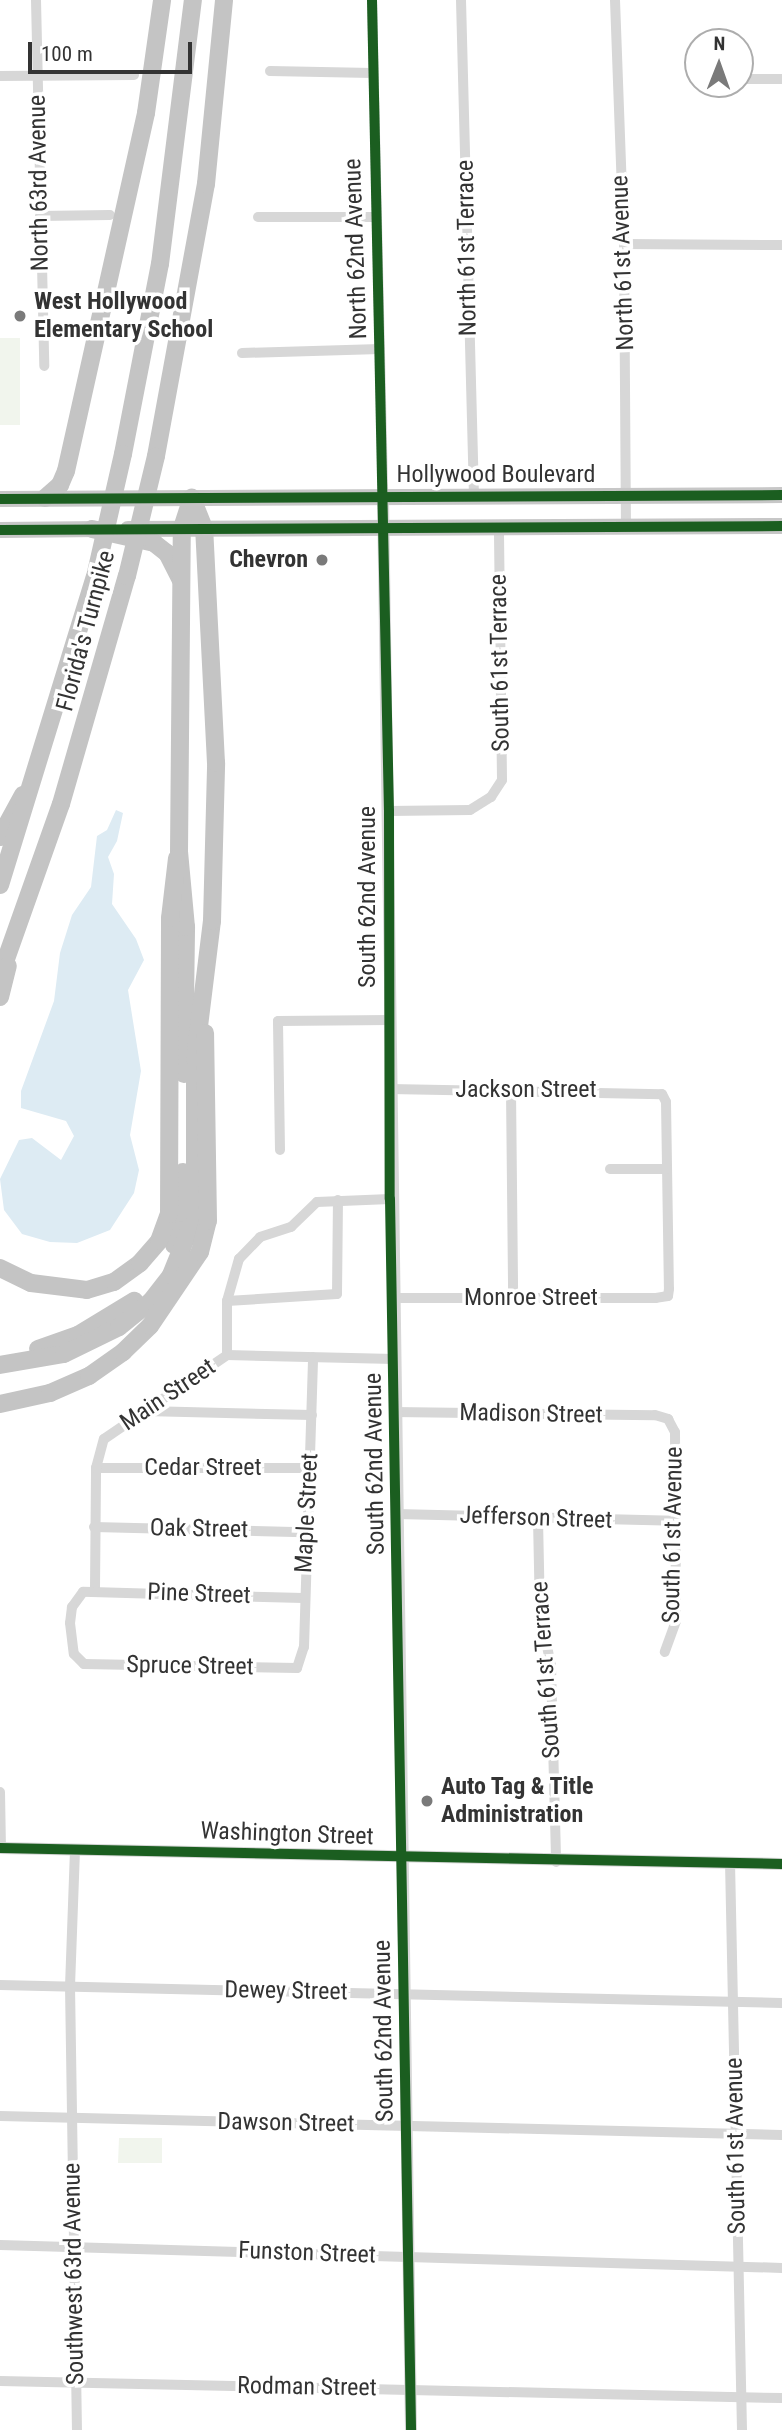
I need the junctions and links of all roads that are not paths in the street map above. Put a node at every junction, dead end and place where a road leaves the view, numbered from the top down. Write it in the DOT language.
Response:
graph roads {
  1 [pos="36,0"];
  2 [pos="162,0"];
  3 [pos="192,0"];
  4 [pos="225,0"];
  5 [pos="372,0"];
  6 [pos="461,0"];
  7 [pos="615,0"];
  8 [pos="270,71"];
  9 [pos="372,73"];
  10 [pos="134,75"];
  11 [pos="0,76"];
  12 [pos="37,76"];
  13 [pos="754,79"];
  14 [pos="782,79"];
  15 [pos="110,215"];
  16 [pos="40,216"];
  17 [pos="376,216"];
  18 [pos="258,217"];
  19 [pos="624,244"];
  20 [pos="782,245"];
  21 [pos="380,349"];
  22 [pos="242,353"];
  23 [pos="44,366"];
  24 [pos="782,495"];
  25 [pos="474,496"];
  26 [pos="627,496"];
  27 [pos="383,497"];
  28 [pos="45,498"];
  29 [pos="192,498"];
  30 [pos="0,499"];
  31 [pos="782,526"];
  32 [pos="384,527"];
  33 [pos="499,527"];
  34 [pos="626,527"];
  35 [pos="182,528"];
  36 [pos="204,528"];
  37 [pos="92,529"];
  38 [pos="0,530"];
  39 [pos="183,583"];
  40 [pos="41,762"];
  41 [pos="389,811"];
  42 [pos="0,837"];
  43 [pos="179,852"];
  44 [pos="0,885"];
  45 [pos="17,930"];
  46 [pos="0,976"];
  47 [pos="0,997"];
  48 [pos="203,1009"];
  49 [pos="389,1020"];
  50 [pos="390,1089"];
  51 [pos="511,1091"];
  52 [pos="280,1150"];
  53 [pos="610,1169"];
  54 [pos="667,1169"];
  55 [pos="390,1199"];
  56 [pos="338,1200"];
  57 [pos="0,1268"];
  58 [pos="393,1298"];
  59 [pos="513,1298"];
  60 [pos="228,1301"];
  61 [pos="227,1354"];
  62 [pos="0,1355"];
  63 [pos="313,1357"];
  64 [pos="394,1359"];
  65 [pos="0,1365"];
  66 [pos="0,1404"];
  67 [pos="143,1411"];
  68 [pos="394,1412"];
  69 [pos="312,1415"];
  70 [pos="668,1419"];
  71 [pos="96,1468"];
  72 [pos="309,1468"];
  73 [pos="397,1514"];
  74 [pos="538,1519"];
  75 [pos="674,1521"];
  76 [pos="94,1527"];
  77 [pos="304,1532"];
  78 [pos="95,1589"];
  79 [pos="303,1598"];
  80 [pos="665,1652"];
  81 [pos="297,1668"];
  82 [pos="0,1792"];
  83 [pos="1,1847"];
  84 [pos="75,1850"];
  85 [pos="404,1859"];
  86 [pos="556,1862"];
  87 [pos="730,1863"];
  88 [pos="782,1864"];
  89 [pos="0,1985"];
  90 [pos="70,1986"];
  91 [pos="404,1994"];
  92 [pos="735,2002"];
  93 [pos="782,2003"];
  94 [pos="0,2116"];
  95 [pos="72,2117"];
  96 [pos="406,2126"];
  97 [pos="736,2133"];
  98 [pos="782,2134"];
  99 [pos="0,2245"];
  100 [pos="73,2246"];
  101 [pos="407,2256"];
  102 [pos="738,2266"];
  103 [pos="782,2268"];
  104 [pos="0,2381"];
  105 [pos="76,2384"];
  106 [pos="410,2389"];
  107 [pos="741,2397"];
  108 [pos="782,2398"];
  109 [pos="77,2430"];
  110 [pos="411,2430"];
  111 [pos="742,2430"];
  1 -- 12 [label="street, North 63rd Avenue"];
  2 -- 28 [label="highway"];
  3 -- 40 [label="highway, Florida's Turnpike, bridge"];
  4 -- 45 [label="highway, Florida's Turnpike, bridge"];
  5 -- 9 [label="street, North 62nd Avenue"];
  6 -- 25 [label="street, North 61st Terrace"];
  7 -- 19 [label="street, North 61st Avenue"];
  8 -- 9 [label="street"];
  9 -- 17 [label="street, North 62nd Avenue"];
  10 -- 12 [label="street"];
  11 -- 12 [label="street"];
  12 -- 16 [label="street, North 63rd Avenue"];
  13 -- 14 [label="street"];
  15 -- 16 [label="street"];
  16 -- 23 [label="street, North 63rd Avenue"];
  17 -- 18 [label="street"];
  17 -- 21 [label="street, North 62nd Avenue"];
  19 -- 20 [label="street"];
  19 -- 26 [label="street, North 61st Avenue"];
  21 -- 22 [label="street"];
  21 -- 27 [label="street, North 62nd Avenue"];
  24 -- 26 [label="highway, Hollywood Boulevard"];
  25 -- 26 [label="highway, Hollywood Boulevard"];
  25 -- 27 [label="highway, Hollywood Boulevard"];
  26 -- 34 [label="street, North 61st Avenue"];
  27 -- 29 [label="highway, Hollywood Boulevard"];
  27 -- 32 [label="street, South 62nd Avenue"];
  28 -- 29 [label="highway, Hollywood Boulevard"];
  28 -- 30 [label="highway, Hollywood Boulevard"];
  29 -- 35 [label="highway"];
  29 -- 36 [label="highway"];
  31 -- 34 [label="highway"];
  32 -- 33 [label="highway"];
  32 -- 36 [label="highway"];
  32 -- 41 [label="street, South 62nd Avenue"];
  33 -- 34 [label="highway"];
  33 -- 41 [label="street, South 61st Terrace"];
  35 -- 36 [label="highway"];
  35 -- 37 [label="highway"];
  35 -- 39 [label="highway"];
  36 -- 48 [label="highway"];
  37 -- 38 [label="highway"];
  37 -- 39 [label="highway"];
  39 -- 43 [label="highway"];
  40 -- 42 [label="highway"];
  40 -- 44 [label="highway, Florida's Turnpike"];
  41 -- 49 [label="street, South 62nd Avenue"];
  43 -- 57 [label="highway"];
  43 -- 62 [label="highway"];
  45 -- 46 [label="highway, Florida's Turnpike"];
  45 -- 47 [label="highway"];
  48 -- 65 [label="highway"];
  48 -- 66 [label="highway"];
  49 -- 50 [label="street, South 62nd Avenue"];
  49 -- 52 [label="street"];
  50 -- 51 [label="street, Jackson Street"];
  50 -- 55 [label="street, South 62nd Avenue"];
  51 -- 54 [label="street, Jackson Street"];
  51 -- 59 [label="street"];
  53 -- 54 [label="street"];
  54 -- 59 [label="street, Monroe Street"];
  55 -- 56 [label="street"];
  55 -- 58 [label="street, South 62nd Avenue"];
  56 -- 60 [label="street"];
  56 -- 60 [label="street"];
  58 -- 59 [label="street, Monroe Street"];
  58 -- 64 [label="street, South 62nd Avenue"];
  60 -- 61 [label="street"];
  61 -- 63 [label="street, Main Street"];
  61 -- 67 [label="street, Main Street"];
  63 -- 64 [label="street, Main Street"];
  63 -- 69 [label="street, Maple Street"];
  64 -- 68 [label="street, South 62nd Avenue"];
  67 -- 69 [label="street"];
  67 -- 71 [label="street, Main Street"];
  68 -- 70 [label="street, Madison Street"];
  68 -- 73 [label="street, South 62nd Avenue"];
  69 -- 72 [label="street, Maple Street"];
  70 -- 75 [label="street, South 61st Avenue"];
  71 -- 72 [label="street, Cedar Street"];
  71 -- 76 [label="street, Main Street"];
  72 -- 77 [label="street, Maple Street"];
  73 -- 74 [label="street, Jefferson Street"];
  73 -- 85 [label="street, South 62nd Avenue"];
  74 -- 75 [label="street, Jefferson Street"];
  74 -- 86 [label="street, South 61st Terrace"];
  75 -- 80 [label="street, South 61st Avenue"];
  76 -- 77 [label="street, Oak Street"];
  76 -- 78 [label="street, Main Street"];
  77 -- 79 [label="street, Maple Street"];
  78 -- 79 [label="street, Pine Street"];
  78 -- 81 [label="street, Spruce Street"];
  79 -- 81 [label="street, Maple Street"];
  82 -- 83 [label="street"];
  83 -- 84 [label="street, Washington Street"];
  84 -- 85 [label="street, Washington Street"];
  84 -- 90 [label="street"];
  85 -- 86 [label="street, Washington Street"];
  85 -- 91 [label="street, South 62nd Avenue"];
  86 -- 87 [label="street, Washington Street"];
  87 -- 88 [label="street, Washington Street"];
  87 -- 92 [label="street, South 61st Avenue"];
  89 -- 90 [label="street, Dewey Street"];
  90 -- 91 [label="street, Dewey Street"];
  90 -- 95 [label="street, Southwest 63rd Avenue"];
  91 -- 92 [label="street, Dewey Street"];
  91 -- 96 [label="street, South 62nd Avenue"];
  92 -- 93 [label="street, Dewey Street"];
  92 -- 97 [label="street, South 61st Avenue"];
  94 -- 95 [label="street, Dawson Street"];
  95 -- 96 [label="street, Dawson Street"];
  95 -- 100 [label="street, Southwest 63rd Avenue"];
  96 -- 97 [label="street, Dawson Street"];
  96 -- 101 [label="street, South 62nd Avenue"];
  97 -- 98 [label="street, Dawson Street"];
  97 -- 102 [label="street, South 61st Avenue"];
  99 -- 100 [label="street, Funston Street"];
  100 -- 101 [label="street, Funston Street"];
  100 -- 105 [label="street, Southwest 63rd Avenue"];
  101 -- 102 [label="street, Funston Street"];
  101 -- 106 [label="street, South 62nd Avenue"];
  102 -- 103 [label="street, Funston Street"];
  102 -- 107 [label="street, South 61st Avenue"];
  104 -- 105 [label="street, Rodman Street"];
  105 -- 106 [label="street, Rodman Street"];
  105 -- 109 [label="street, Southwest 63rd Avenue"];
  106 -- 107 [label="street, Rodman Street"];
  106 -- 110 [label="street, South 62nd Avenue"];
  107 -- 108 [label="street, Rodman Street"];
  107 -- 111 [label="street, South 61st Avenue"];
}
